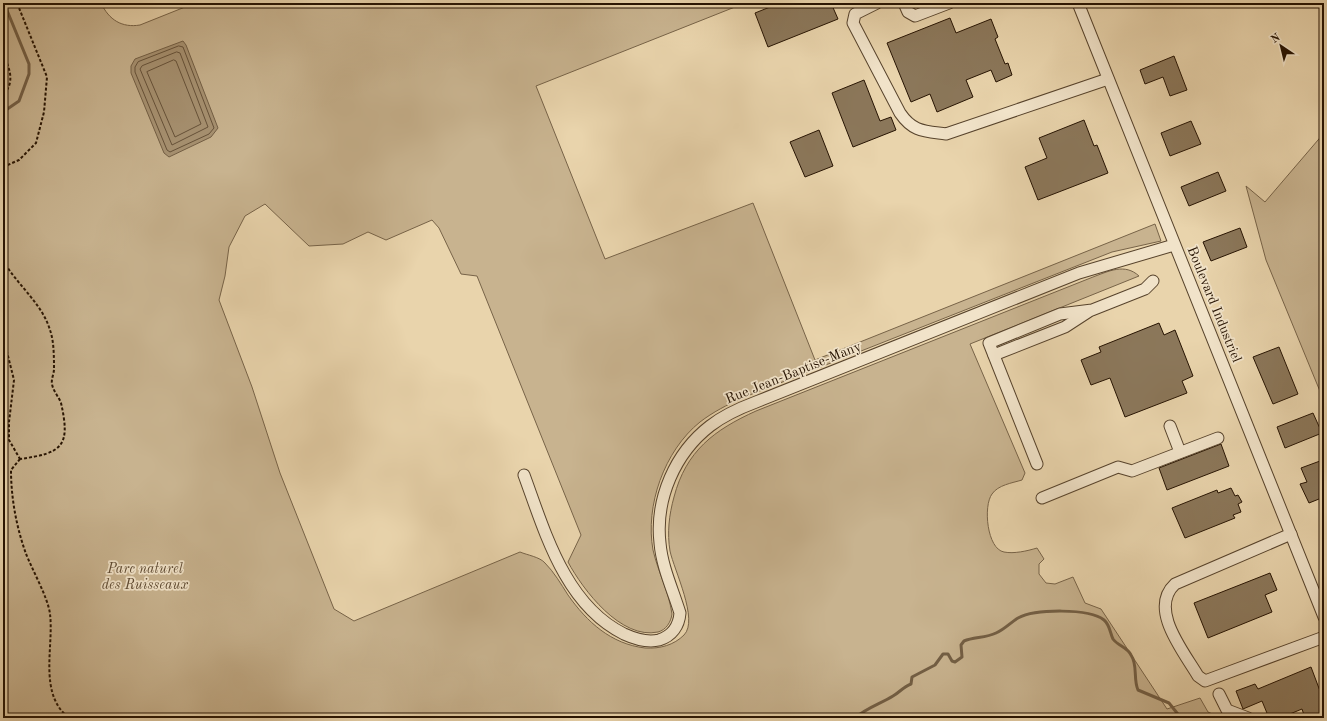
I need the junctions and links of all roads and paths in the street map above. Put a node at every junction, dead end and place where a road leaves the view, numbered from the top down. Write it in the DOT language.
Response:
graph roads {
  1 [pos="17,3"];
  2 [pos="877,3"];
  3 [pos="904,3"];
  4 [pos="949,3"];
  5 [pos="1078,3"];
  6 [pos="3,54"];
  7 [pos="1108,79"];
  8 [pos="3,95"];
  9 [pos="3,167"];
  10 [pos="1174,245"];
  11 [pos="3,260"];
  12 [pos="1153,281"];
  13 [pos="3,336"];
  14 [pos="1170,426"];
  15 [pos="1218,438"];
  16 [pos="1180,452"];
  17 [pos="20,460"];
  18 [pos="1038,464"];
  19 [pos="524,475"];
  20 [pos="1042,498"];
  21 [pos="1291,534"];
  22 [pos="1324,617"];
  23 [pos="1324,637"];
  24 [pos="1219,694"];
  25 [pos="69,718"];
  26 [pos="1248,718"];
  1 -- 9 [label="path"];
  2 -- 7 [label="street"];
  3 -- 4 [label="street"];
  5 -- 7 [label="street, Boulevard Industriel"];
  6 -- 8 [label="path"];
  7 -- 10 [label="street, Boulevard Industriel"];
  10 -- 19 [label="street, Rue Jean-Baptise-Many"];
  10 -- 21 [label="street, Boulevard Industriel"];
  11 -- 17 [label="path"];
  12 -- 18 [label="street"];
  13 -- 17 [label="path"];
  14 -- 16 [label="street"];
  15 -- 16 [label="street"];
  16 -- 20 [label="street"];
  17 -- 25 [label="path"];
  21 -- 22 [label="street, Boulevard Industriel"];
  21 -- 23 [label="street"];
  24 -- 26 [label="street"];
}
